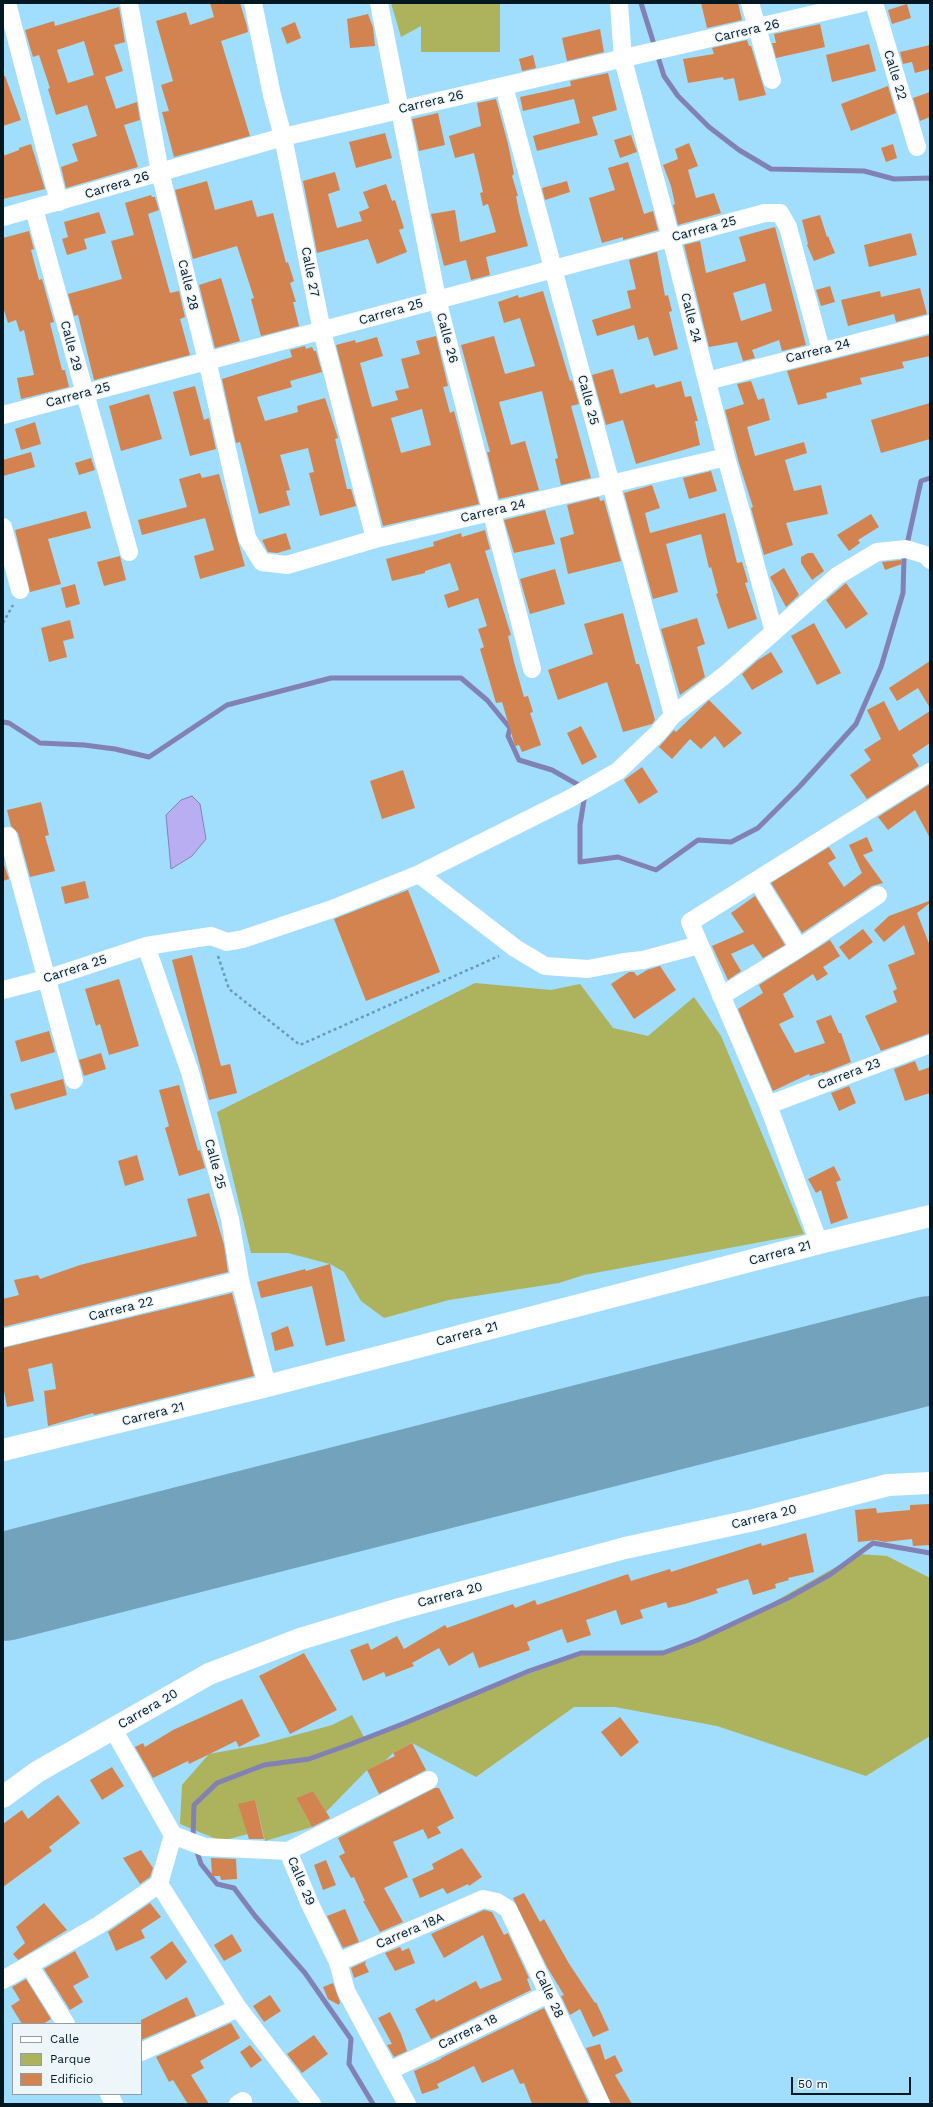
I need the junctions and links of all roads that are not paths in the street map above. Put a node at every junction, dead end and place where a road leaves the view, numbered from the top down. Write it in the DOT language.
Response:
graph roads {
  1 [pos="8,3"];
  2 [pos="129,3"];
  3 [pos="253,3"];
  4 [pos="379,3"];
  5 [pos="620,3"];
  6 [pos="750,3"];
  7 [pos="862,3"];
  8 [pos="874,3"];
  9 [pos="757,28"];
  10 [pos="623,60"];
  11 [pos="772,80"];
  12 [pos="504,86"];
  13 [pos="400,109"];
  14 [pos="284,137"];
  15 [pos="917,147"];
  16 [pos="160,172"];
  17 [pos="59,202"];
  18 [pos="34,208"];
  19 [pos="3,217"];
  20 [pos="671,238"];
  21 [pos="552,268"];
  22 [pos="436,299"];
  23 [pos="930,324"];
  24 [pos="322,332"];
  25 [pos="821,350"];
  26 [pos="207,360"];
  27 [pos="707,381"];
  28 [pos="84,394"];
  29 [pos="3,415"];
  30 [pos="726,457"];
  31 [pos="612,485"];
  32 [pos="492,511"];
  33 [pos="3,527"];
  34 [pos="375,540"];
  35 [pos="128,552"];
  36 [pos="930,560"];
  37 [pos="262,562"];
  38 [pos="20,590"];
  39 [pos="774,632"];
  40 [pos="532,669"];
  41 [pos="673,715"];
  42 [pos="930,772"];
  43 [pos="8,836"];
  44 [pos="419,874"];
  45 [pos="757,880"];
  46 [pos="878,895"];
  47 [pos="699,945"];
  48 [pos="146,946"];
  49 [pos="799,948"];
  50 [pos="46,979"];
  51 [pos="3,990"];
  52 [pos="721,996"];
  53 [pos="930,1044"];
  54 [pos="74,1080"];
  55 [pos="768,1105"];
  56 [pos="930,1216"];
  57 [pos="818,1243"];
  58 [pos="240,1280"];
  59 [pos="3,1338"];
  60 [pos="267,1386"];
  61 [pos="3,1450"];
  62 [pos="930,1483"];
  63 [pos="113,1730"];
  64 [pos="428,1780"];
  65 [pos="3,1797"];
  66 [pos="173,1834"];
  67 [pos="288,1850"];
  68 [pos="159,1884"];
  69 [pos="483,1900"];
  70 [pos="338,1962"];
  71 [pos="30,1965"];
  72 [pos="3,1980"];
  73 [pos="548,1994"];
  74 [pos="238,2008"];
  75 [pos="65,2023"];
  76 [pos="142,2052"];
  77 [pos="389,2071"];
  78 [pos="110,2095"];
  79 [pos="114,2104"];
  80 [pos="312,2104"];
  81 [pos="407,2104"];
  82 [pos="601,2104"];
  1 -- 17 [label="street"];
  2 -- 16 [label="street, Calle 28"];
  3 -- 14 [label="street, Calle 27"];
  4 -- 13 [label="street, Calle 26"];
  5 -- 10 [label="street, Calle 24"];
  6 -- 9 [label="street"];
  7 -- 9 [label="street, Carrera 26"];
  8 -- 15 [label="street, Calle 22"];
  9 -- 10 [label="street, Carrera 26"];
  9 -- 11 [label="street"];
  10 -- 12 [label="street, Carrera 26"];
  10 -- 20 [label="street, Calle 24"];
  12 -- 13 [label="street, Carrera 26"];
  12 -- 21 [label="street, Calle 25"];
  13 -- 14 [label="street, Carrera 26"];
  13 -- 22 [label="street, Calle 26"];
  14 -- 16 [label="street, Carrera 26"];
  14 -- 24 [label="street, Calle 27"];
  16 -- 17 [label="street, Carrera 26"];
  16 -- 26 [label="street, Calle 28"];
  17 -- 18 [label="street, Carrera 26"];
  18 -- 19 [label="street, Carrera 26"];
  18 -- 28 [label="street, Calle 29"];
  20 -- 21 [label="street, Carrera 25"];
  20 -- 25 [label="street, Carrera 25"];
  20 -- 27 [label="street, Calle 24"];
  21 -- 22 [label="street, Carrera 25"];
  21 -- 31 [label="street, Calle 25"];
  22 -- 24 [label="street, Carrera 25"];
  22 -- 32 [label="street, Calle 26"];
  23 -- 25 [label="street, Carrera 24"];
  24 -- 26 [label="street, Carrera 25"];
  24 -- 34 [label="street, Calle 27"];
  25 -- 27 [label="street, Carrera 24"];
  26 -- 28 [label="street, Carrera 25"];
  26 -- 37 [label="street, Calle 28"];
  27 -- 30 [label="street, Calle 24"];
  28 -- 29 [label="street, Carrera 25"];
  28 -- 35 [label="street, Calle 29"];
  30 -- 31 [label="street, Carrera 24"];
  30 -- 39 [label="street, Calle 24"];
  31 -- 32 [label="street, Carrera 24"];
  31 -- 41 [label="street, Calle 25"];
  32 -- 34 [label="street, Carrera 24"];
  32 -- 40 [label="street, Calle 26"];
  33 -- 38 [label="street"];
  34 -- 37 [label="street, Carrera 24"];
  36 -- 39 [label="street"];
  39 -- 41 [label="street"];
  41 -- 44 [label="street"];
  42 -- 45 [label="street"];
  43 -- 50 [label="street"];
  44 -- 47 [label="street"];
  44 -- 48 [label="street, Carrera 25"];
  45 -- 47 [label="street"];
  45 -- 49 [label="street"];
  46 -- 49 [label="street"];
  47 -- 52 [label="street"];
  48 -- 50 [label="street, Carrera 25"];
  48 -- 58 [label="street, Calle 25"];
  49 -- 52 [label="street"];
  50 -- 51 [label="street, Carrera 25"];
  50 -- 54 [label="street"];
  52 -- 55 [label="street"];
  53 -- 55 [label="street, Carrera 23"];
  55 -- 57 [label="street"];
  56 -- 57 [label="main road, Carrera 21"];
  57 -- 60 [label="main road, Carrera 21"];
  58 -- 59 [label="street, Carrera 22"];
  58 -- 60 [label="street, Calle 25"];
  60 -- 61 [label="main road, Carrera 21"];
  62 -- 63 [label="main road, Carrera 20"];
  63 -- 65 [label="main road, Carrera 20"];
  63 -- 66 [label="street"];
  64 -- 67 [label="street"];
  66 -- 67 [label="street, Calle 29"];
  66 -- 68 [label="street"];
  67 -- 70 [label="street, Calle 29"];
  68 -- 71 [label="street"];
  68 -- 74 [label="street"];
  69 -- 70 [label="street, Carrera 18A"];
  69 -- 73 [label="street, Calle 28"];
  70 -- 77 [label="street, Calle 29"];
  71 -- 72 [label="street"];
  71 -- 75 [label="street"];
  73 -- 77 [label="street, Carrera 18"];
  73 -- 82 [label="street, Calle 28"];
  74 -- 76 [label="street"];
  74 -- 80 [label="street"];
  77 -- 81 [label="street, Calle 29"];
  78 -- 79 [label="street"];
}
